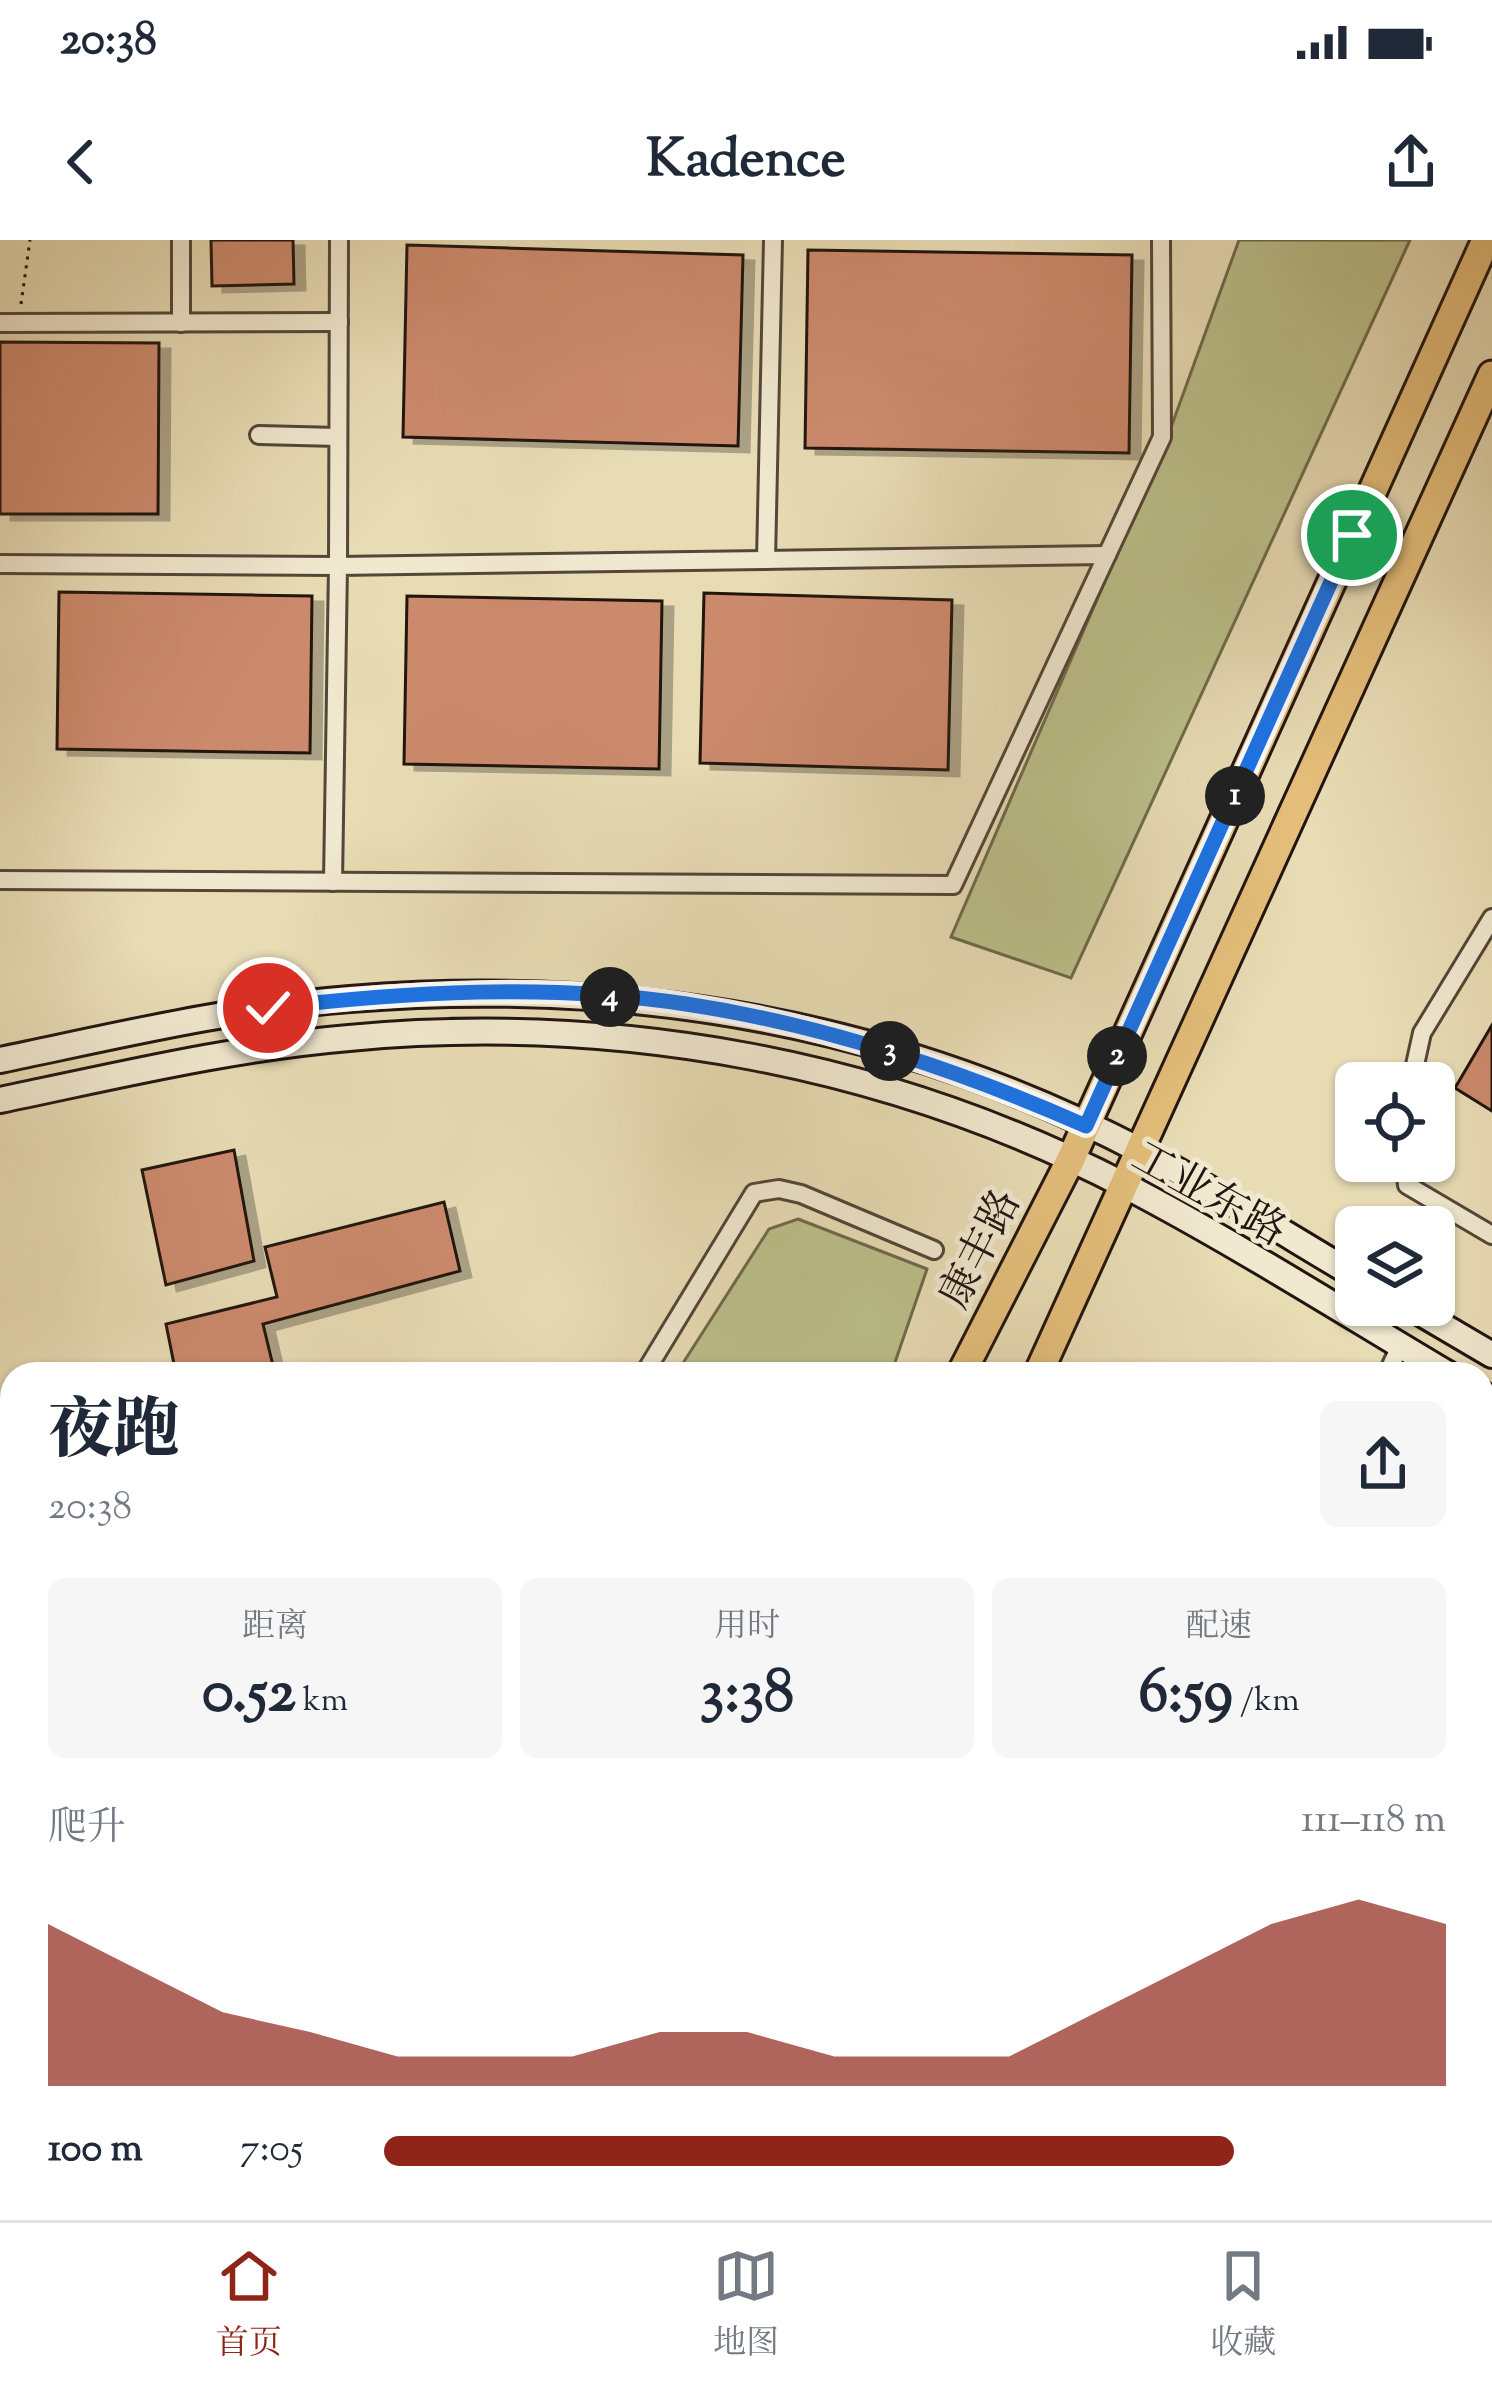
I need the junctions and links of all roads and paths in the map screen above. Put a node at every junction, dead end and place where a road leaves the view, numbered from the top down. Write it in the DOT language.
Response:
graph roads {
  1 [pos="30,240"];
  2 [pos="181,240"];
  3 [pos="339,240"];
  4 [pos="772,240"];
  5 [pos="1161,240"];
  6 [pos="1486,240"];
  7 [pos="182,322"];
  8 [pos="339,322"];
  9 [pos="10,323"];
  10 [pos="1492,375"];
  11 [pos="260,435"];
  12 [pos="338,437"];
  13 [pos="1107,554"];
  14 [pos="766,560"];
  15 [pos="0,564"];
  16 [pos="338,566"];
  17 [pos="0,880"];
  18 [pos="333,882"];
  19 [pos="1492,918"];
  20 [pos="0,1060"];
  21 [pos="1416,1062"];
  22 [pos="0,1100"];
  23 [pos="1086,1126"];
  24 [pos="1142,1151"];
  25 [pos="1070,1161"];
  26 [pos="1407,1182"];
  27 [pos="1125,1186"];
  28 [pos="1492,1235"];
  29 [pos="934,1250"];
  30 [pos="1335,1264"];
  31 [pos="1443,1326"];
  32 [pos="1400,1346"];
  33 [pos="1492,1355"];
  34 [pos="651,1362"];
  35 [pos="967,1362"];
  36 [pos="1044,1362"];
  37 [pos="1393,1362"];
  38 [pos="1427,1362"];
  1 -- 9 [label="path"];
  2 -- 7 [label="street"];
  3 -- 8 [label="street"];
  4 -- 14 [label="street"];
  5 -- 13 [label="street"];
  6 -- 23 [label="main road, 康丰路"];
  7 -- 8 [label="street"];
  7 -- 9 [label="street"];
  8 -- 12 [label="street"];
  10 -- 24 [label="main road"];
  11 -- 12 [label="street"];
  12 -- 16 [label="street"];
  13 -- 14 [label="street"];
  13 -- 18 [label="street"];
  14 -- 16 [label="street"];
  15 -- 16 [label="street"];
  16 -- 18 [label="street"];
  17 -- 18 [label="street"];
  19 -- 21 [label="street"];
  20 -- 23 [label="main road, 工业东路"];
  22 -- 25 [label="main road, 工业东路"];
  23 -- 24 [label="main road, 工业东路"];
  23 -- 25 [label="main road, 康丰路"];
  24 -- 27 [label="main road"];
  24 -- 30 [label="main road, 工业东路"];
  25 -- 27 [label="main road, 工业东路"];
  25 -- 35 [label="main road, 康丰路"];
  26 -- 28 [label="street"];
  27 -- 32 [label="main road, 工业东路"];
  27 -- 36 [label="main road"];
  29 -- 34 [label="street"];
  31 -- 33 [label="main road"];
  32 -- 37 [label="street"];
  32 -- 38 [label="main road, 工业东路"];
}
